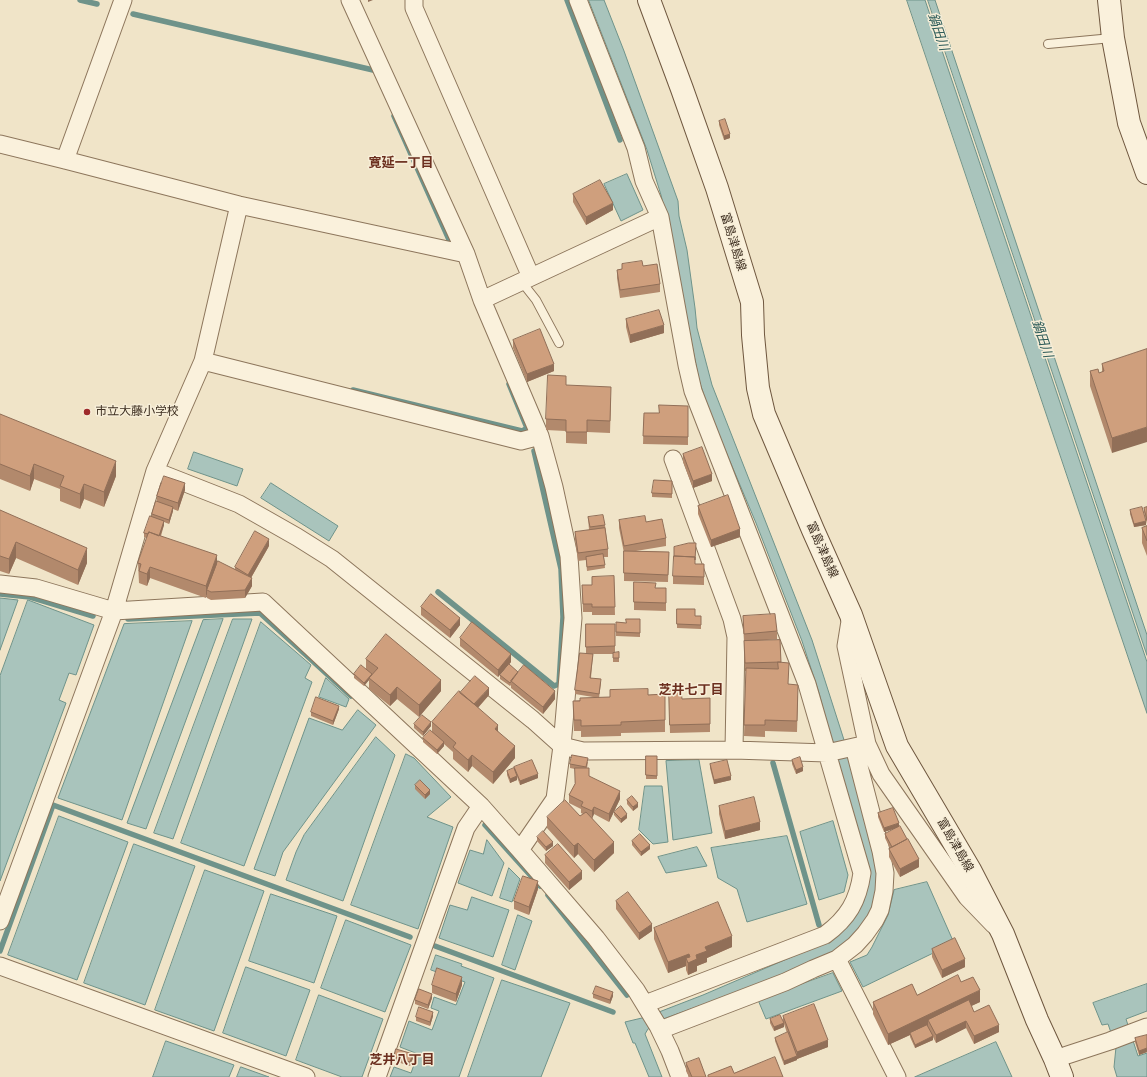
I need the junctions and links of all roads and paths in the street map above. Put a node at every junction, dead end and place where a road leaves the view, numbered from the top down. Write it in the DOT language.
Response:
graph roads {
  1 [pos="123,0"];
  2 [pos="350,0"];
  3 [pos="414,0"];
  4 [pos="578,0"];
  5 [pos="649,0"];
  6 [pos="1109,0"];
  7 [pos="1113,38"];
  8 [pos="1048,44"];
  9 [pos="0,144"];
  10 [pos="65,160"];
  11 [pos="1147,173"];
  12 [pos="239,204"];
  13 [pos="660,217"];
  14 [pos="466,254"];
  15 [pos="526,279"];
  16 [pos="482,300"];
  17 [pos="559,343"];
  18 [pos="203,361"];
  19 [pos="540,436"];
  20 [pos="673,460"];
  21 [pos="155,471"];
  22 [pos="0,584"];
  23 [pos="114,611"];
  24 [pos="851,615"];
  25 [pos="562,746"];
  26 [pos="857,746"];
  27 [pos="734,750"];
  28 [pos="827,753"];
  29 [pos="481,806"];
  30 [pos="520,850"];
  31 [pos="0,920"];
  32 [pos="1003,934"];
  33 [pos="837,959"];
  34 [pos="0,966"];
  35 [pos="645,1004"];
  36 [pos="659,1028"];
  37 [pos="1141,1029"];
  38 [pos="1059,1068"];
  39 [pos="306,1077"];
  40 [pos="377,1077"];
  41 [pos="680,1077"];
  42 [pos="898,1077"];
  1 -- 10 [label="street"];
  2 -- 14 [label="street"];
  3 -- 15 [label="street"];
  4 -- 13 [label="street"];
  5 -- 24 [label="main road, 富島津島線"];
  6 -- 7 [label="main road"];
  7 -- 8 [label="lane"];
  7 -- 11 [label="main road"];
  9 -- 10 [label="street"];
  10 -- 12 [label="street"];
  12 -- 14 [label="street"];
  12 -- 18 [label="street"];
  13 -- 15 [label="street"];
  13 -- 28 [label="street"];
  14 -- 16 [label="street"];
  15 -- 16 [label="street"];
  15 -- 17 [label="lane"];
  16 -- 19 [label="street"];
  18 -- 19 [label="street"];
  18 -- 21 [label="street"];
  19 -- 25 [label="street"];
  20 -- 27 [label="street"];
  21 -- 23 [label="street"];
  21 -- 25 [label="street"];
  22 -- 23 [label="street"];
  23 -- 29 [label="street"];
  23 -- 31 [label="street"];
  24 -- 26 [label="street"];
  24 -- 32 [label="main road, 富島津島線"];
  25 -- 27 [label="street"];
  25 -- 30 [label="street"];
  26 -- 28 [label="street"];
  26 -- 32 [label="street"];
  26 -- 33 [label="street"];
  27 -- 28 [label="street"];
  28 -- 35 [label="street"];
  29 -- 30 [label="street"];
  29 -- 40 [label="street"];
  30 -- 35 [label="street"];
  32 -- 38 [label="main road, 富島津島線"];
  33 -- 36 [label="street"];
  33 -- 42 [label="street"];
  34 -- 39 [label="street"];
  35 -- 36 [label="street"];
  36 -- 41 [label="street"];
  37 -- 38 [label="street"];
}
